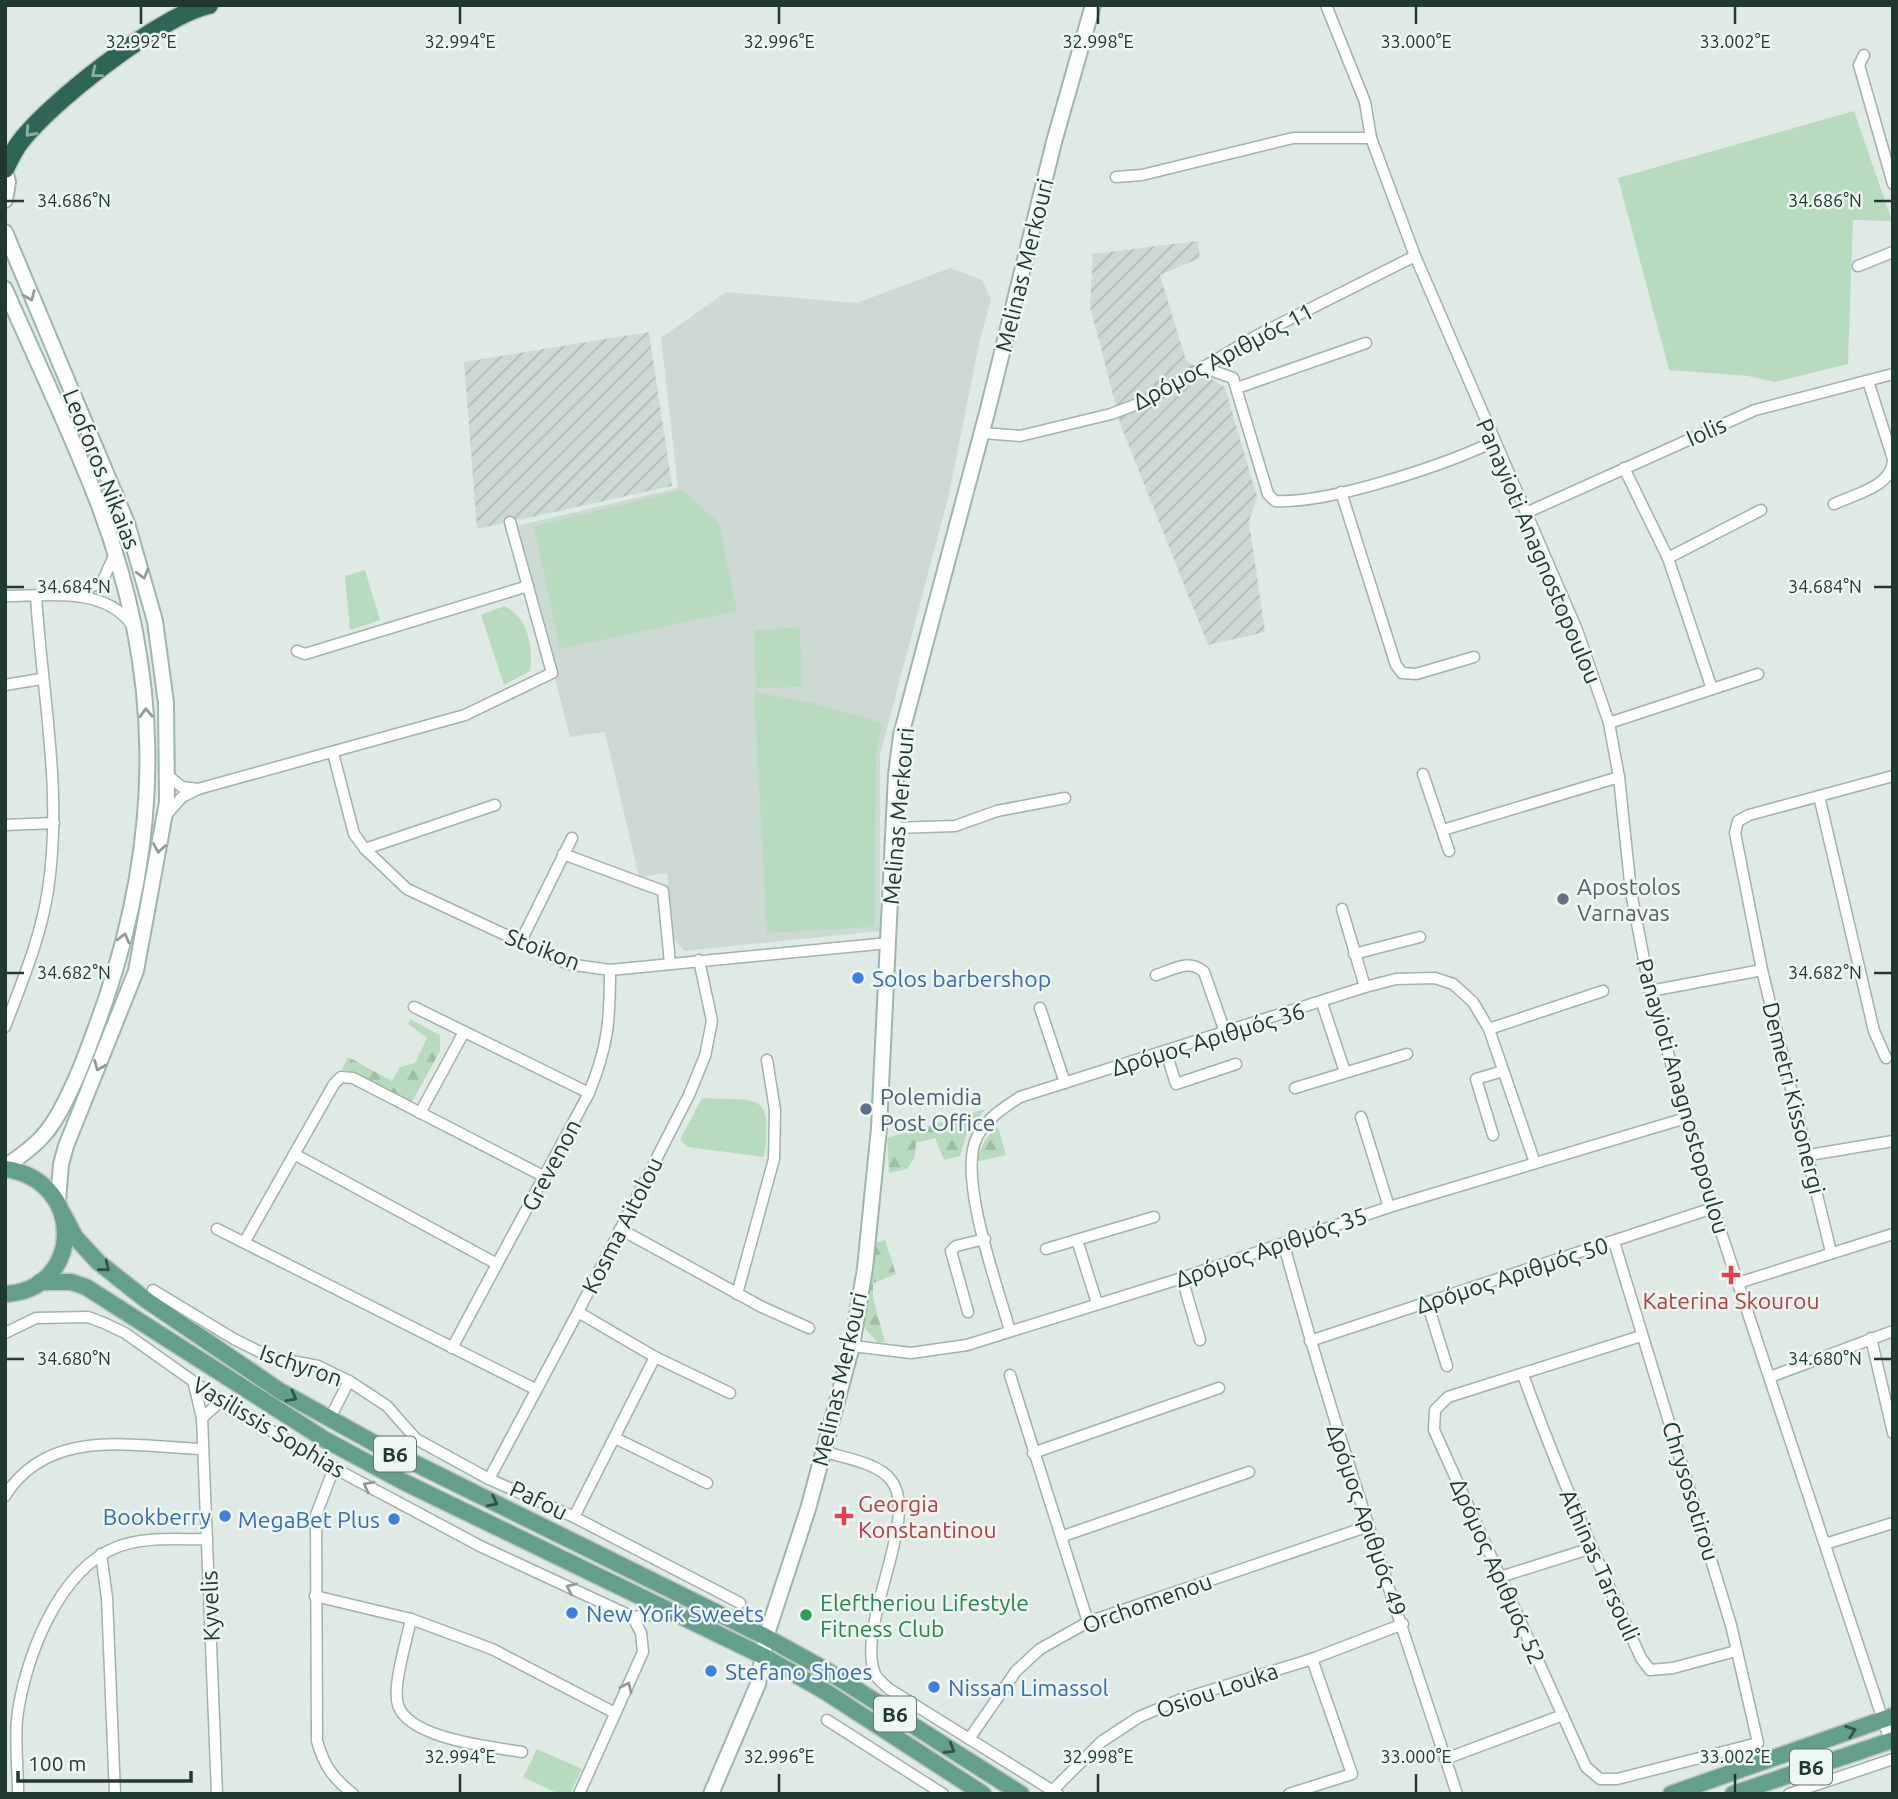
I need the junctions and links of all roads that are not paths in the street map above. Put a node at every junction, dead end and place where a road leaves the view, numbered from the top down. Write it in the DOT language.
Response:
graph roads {
  1 [pos="174,5"];
  2 [pos="1093,5"];
  3 [pos="1326,5"];
  4 [pos="201,7"];
  5 [pos="1864,55"];
  6 [pos="1371,138"];
  7 [pos="5,169"];
  8 [pos="1116,177"];
  9 [pos="1893,184"];
  10 [pos="5,200"];
  11 [pos="5,232"];
  12 [pos="1893,253"];
  13 [pos="1415,256"];
  14 [pos="1858,266"];
  15 [pos="5,289"];
  16 [pos="1366,344"];
  17 [pos="1202,367"];
  18 [pos="1893,374"];
  19 [pos="1868,381"];
  20 [pos="1237,388"];
  21 [pos="982,433"];
  22 [pos="1493,442"];
  23 [pos="1893,460"];
  24 [pos="1624,468"];
  25 [pos="1341,492"];
  26 [pos="1834,504"];
  27 [pos="1761,510"];
  28 [pos="1528,512"];
  29 [pos="510,522"];
  30 [pos="114,555"];
  31 [pos="1668,558"];
  32 [pos="528,586"];
  33 [pos="5,596"];
  34 [pos="36,596"];
  35 [pos="71,596"];
  36 [pos="135,628"];
  37 [pos="297,651"];
  38 [pos="1474,657"];
  39 [pos="1758,674"];
  40 [pos="41,679"];
  41 [pos="5,685"];
  42 [pos="1712,689"];
  43 [pos="1609,723"];
  44 [pos="333,754"];
  45 [pos="1423,774"];
  46 [pos="167,775"];
  47 [pos="1893,776"];
  48 [pos="1619,777"];
  49 [pos="198,789"];
  50 [pos="1819,796"];
  51 [pos="1065,798"];
  52 [pos="495,805"];
  53 [pos="164,818"];
  54 [pos="54,823"];
  55 [pos="5,825"];
  56 [pos="894,828"];
  57 [pos="1443,830"];
  58 [pos="572,838"];
  59 [pos="365,849"];
  60 [pos="1449,851"];
  61 [pos="563,854"];
  62 [pos="1342,909"];
  63 [pos="1420,937"];
  64 [pos="520,943"];
  65 [pos="888,943"];
  66 [pos="1354,954"];
  67 [pos="699,960"];
  68 [pos="670,963"];
  69 [pos="610,970"];
  70 [pos="1762,970"];
  71 [pos="1156,975"];
  72 [pos="1365,987"];
  73 [pos="1603,991"];
  74 [pos="1650,991"];
  75 [pos="1322,1003"];
  76 [pos="414,1007"];
  77 [pos="1041,1008"];
  78 [pos="5,1027"];
  79 [pos="1489,1029"];
  80 [pos="464,1032"];
  81 [pos="1225,1032"];
  82 [pos="1166,1052"];
  83 [pos="1407,1054"];
  84 [pos="1886,1058"];
  85 [pos="767,1060"];
  86 [pos="1236,1064"];
  87 [pos="1503,1071"];
  88 [pos="1345,1072"];
  89 [pos="1065,1083"];
  90 [pos="1295,1088"];
  91 [pos="589,1093"];
  92 [pos="420,1113"];
  93 [pos="1361,1117"];
  94 [pos="1686,1118"];
  95 [pos="1493,1135"];
  96 [pos="1893,1141"];
  97 [pos="294,1154"];
  98 [pos="1809,1155"];
  99 [pos="1535,1163"];
  100 [pos="5,1168"];
  101 [pos="545,1177"];
  102 [pos="61,1208"];
  103 [pos="1389,1208"];
  104 [pos="1713,1208"];
  105 [pos="1153,1217"];
  106 [pos="217,1229"];
  107 [pos="620,1230"];
  108 [pos="1893,1234"];
  109 [pos="985,1239"];
  110 [pos="1077,1240"];
  111 [pos="245,1241"];
  112 [pos="1614,1242"];
  113 [pos="1284,1245"];
  114 [pos="1046,1249"];
  115 [pos="1831,1252"];
  116 [pos="497,1264"];
  117 [pos="1182,1278"];
  118 [pos="40,1282"];
  119 [pos="1738,1283"];
  120 [pos="153,1290"];
  121 [pos="737,1294"];
  122 [pos="8,1295"];
  123 [pos="1427,1302"];
  124 [pos="1097,1303"];
  125 [pos="578,1312"];
  126 [pos="968,1312"];
  127 [pos="809,1328"];
  128 [pos="1010,1331"];
  129 [pos="1893,1331"];
  130 [pos="5,1333"];
  131 [pos="1641,1336"];
  132 [pos="1871,1338"];
  133 [pos="1200,1340"];
  134 [pos="1310,1341"];
  135 [pos="168,1342"];
  136 [pos="852,1346"];
  137 [pos="452,1348"];
  138 [pos="655,1357"];
  139 [pos="1447,1366"];
  140 [pos="173,1367"];
  141 [pos="1010,1375"];
  142 [pos="1523,1375"];
  143 [pos="1770,1377"];
  144 [pos="349,1381"];
  145 [pos="194,1384"];
  146 [pos="1219,1388"];
  147 [pos="535,1389"];
  148 [pos="730,1393"];
  149 [pos="221,1401"];
  150 [pos="202,1418"];
  151 [pos="330,1418"];
  152 [pos="1893,1433"];
  153 [pos="615,1438"];
  154 [pos="201,1449"];
  155 [pos="822,1451"];
  156 [pos="1033,1453"];
  157 [pos="334,1468"];
  158 [pos="1249,1472"];
  159 [pos="489,1479"];
  160 [pos="707,1483"];
  161 [pos="5,1496"];
  162 [pos="574,1517"];
  163 [pos="1893,1523"];
  164 [pos="1366,1527"];
  165 [pos="1063,1536"];
  166 [pos="207,1539"];
  167 [pos="1825,1544"];
  168 [pos="1592,1548"];
  169 [pos="101,1554"];
  170 [pos="1500,1577"];
  171 [pos="315,1596"];
  172 [pos="740,1603"];
  173 [pos="674,1613"];
  174 [pos="633,1617"];
  175 [pos="411,1619"];
  176 [pos="1088,1622"];
  177 [pos="1403,1624"];
  178 [pos="766,1637"];
  179 [pos="1736,1650"];
  180 [pos="765,1657"];
  181 [pos="1312,1659"];
  182 [pos="615,1713"];
  183 [pos="1563,1715"];
  184 [pos="1887,1718"];
  185 [pos="827,1720"];
  186 [pos="969,1739"];
  187 [pos="1891,1740"];
  188 [pos="1758,1743"];
  189 [pos="522,1752"];
  190 [pos="1445,1759"];
  191 [pos="1893,1759"];
  192 [pos="1056,1792"];
  193 [pos="18,1794"];
  194 [pos="115,1794"];
  195 [pos="217,1794"];
  196 [pos="354,1794"];
  197 [pos="579,1794"];
  198 [pos="711,1794"];
  199 [pos="943,1794"];
  200 [pos="983,1794"];
  201 [pos="1021,1794"];
  202 [pos="1289,1794"];
  203 [pos="1457,1794"];
  204 [pos="1671,1794"];
  205 [pos="1733,1794"];
  206 [pos="1789,1794"];
  1 -- 4 [label="highway"];
  2 -- 21 [label="main road, Melinas Merkouri"];
  3 -- 6 [label="street, Panayioti Anagnostopoulou"];
  4 -- 7 [label="highway, one-way"];
  5 -- 9 [label="street"];
  6 -- 8 [label="street"];
  6 -- 13 [label="street, Panayioti Anagnostopoulou"];
  7 -- 10 [label="main road"];
  11 -- 46 [label="main road, Leoforos Nikaias, one-way"];
  12 -- 14 [label="street"];
  13 -- 17 [label="street, Δρόμος Αριθμός 11"];
  13 -- 22 [label="street, Panayioti Anagnostopoulou"];
  15 -- 30 [label="main road, Leoforos Nikaias"];
  16 -- 20 [label="street"];
  17 -- 20 [label="street"];
  17 -- 21 [label="street, Δρόμος Αριθμός 11"];
  18 -- 19 [label="street, Iolis"];
  19 -- 23 [label="street"];
  19 -- 24 [label="street, Iolis"];
  20 -- 25 [label="street"];
  21 -- 56 [label="main road, Melinas Merkouri"];
  22 -- 25 [label="street"];
  22 -- 28 [label="street, Panayioti Anagnostopoulou"];
  23 -- 26 [label="street"];
  24 -- 28 [label="street, Iolis"];
  24 -- 31 [label="street"];
  25 -- 38 [label="street"];
  27 -- 31 [label="street"];
  28 -- 43 [label="street, Panayioti Anagnostopoulou"];
  29 -- 32 [label="street"];
  30 -- 35 [label="street"];
  30 -- 36 [label="main road, Leoforos Nikaias"];
  31 -- 42 [label="street"];
  32 -- 37 [label="street"];
  32 -- 44 [label="street"];
  33 -- 34 [label="street"];
  34 -- 35 [label="street"];
  34 -- 40 [label="street"];
  35 -- 36 [label="street"];
  100 -- 36 [label="main road, Leoforos Nikaias, one-way"];
  39 -- 42 [label="street"];
  40 -- 41 [label="street"];
  40 -- 54 [label="street"];
  42 -- 43 [label="street"];
  43 -- 48 [label="street, Panayioti Anagnostopoulou"];
  44 -- 49 [label="street"];
  44 -- 59 [label="street, Stoikon"];
  45 -- 57 [label="street"];
  46 -- 49 [label="street"];
  46 -- 53 [label="main road, Leoforos Nikaias"];
  47 -- 50 [label="street"];
  48 -- 57 [label="street"];
  48 -- 74 [label="street, Panayioti Anagnostopoulou"];
  49 -- 53 [label="street"];
  50 -- 70 [label="street, Demetri Kissonergi"];
  50 -- 84 [label="street"];
  51 -- 56 [label="street"];
  52 -- 59 [label="street"];
  53 -- 102 [label="main road, Leoforos Nikaias, one-way"];
  54 -- 55 [label="street"];
  54 -- 78 [label="street"];
  56 -- 65 [label="main road, Melinas Merkouri"];
  57 -- 60 [label="street"];
  58 -- 61 [label="street"];
  59 -- 64 [label="street, Stoikon"];
  61 -- 64 [label="street"];
  61 -- 68 [label="street"];
  62 -- 66 [label="street"];
  63 -- 66 [label="street"];
  64 -- 69 [label="street, Stoikon"];
  65 -- 67 [label="street, Stoikon"];
  65 -- 136 [label="main road, Melinas Merkouri"];
  66 -- 72 [label="street"];
  67 -- 68 [label="street, Stoikon"];
  67 -- 107 [label="street, Kosma Aitolou"];
  68 -- 69 [label="street, Stoikon"];
  69 -- 91 [label="street, Grevenon"];
  70 -- 74 [label="street"];
  70 -- 98 [label="street, Demetri Kissonergi"];
  71 -- 81 [label="street"];
  72 -- 75 [label="street, Δρόμος Αριθμός 36"];
  72 -- 79 [label="street, Δρόμος Αριθμός 36"];
  73 -- 79 [label="street"];
  74 -- 94 [label="street, Panayioti Anagnostopoulou"];
  75 -- 81 [label="street, Δρόμος Αριθμός 36"];
  75 -- 88 [label="street"];
  76 -- 80 [label="street"];
  77 -- 89 [label="street"];
  79 -- 87 [label="street, Δρόμος Αριθμός 36"];
  80 -- 91 [label="street"];
  80 -- 92 [label="street"];
  81 -- 82 [label="street, Δρόμος Αριθμός 36"];
  82 -- 86 [label="street"];
  82 -- 89 [label="street, Δρόμος Αριθμός 36"];
  83 -- 88 [label="street"];
  85 -- 121 [label="street"];
  87 -- 95 [label="street"];
  87 -- 99 [label="street, Δρόμος Αριθμός 36"];
  88 -- 90 [label="street"];
  89 -- 109 [label="street, Δρόμος Αριθμός 36"];
  91 -- 101 [label="street, Grevenon"];
  92 -- 97 [label="street"];
  92 -- 101 [label="street"];
  93 -- 103 [label="street"];
  94 -- 99 [label="street, Δρόμος Αριθμός 35"];
  94 -- 104 [label="street, Panayioti Anagnostopoulou"];
  96 -- 98 [label="street"];
  97 -- 111 [label="street"];
  97 -- 116 [label="street"];
  98 -- 115 [label="street, Demetri Kissonergi"];
  99 -- 103 [label="street, Δρόμος Αριθμός 35"];
  100 -- 102 [label="main road, B6"];
  101 -- 116 [label="street, Grevenon"];
  102 -- 118 [label="main road"];
  102 -- 151 [label="main road, Pafou / B6, one-way"];
  103 -- 113 [label="street, Δρόμος Αριθμός 35"];
  104 -- 112 [label="street, Δρόμος Αριθμός 50"];
  104 -- 119 [label="street, Panayioti Anagnostopoulou"];
  105 -- 110 [label="street"];
  106 -- 111 [label="street"];
  107 -- 121 [label="street"];
  107 -- 125 [label="street, Kosma Aitolou"];
  108 -- 115 [label="street"];
  109 -- 126 [label="street"];
  109 -- 128 [label="street, Δρόμος Αριθμός 36"];
  110 -- 114 [label="street"];
  110 -- 124 [label="street"];
  111 -- 137 [label="street"];
  112 -- 123 [label="street, Δρόμος Αριθμός 50"];
  112 -- 131 [label="street, Chrysosotirou"];
  113 -- 117 [label="street, Δρόμος Αριθμός 35"];
  113 -- 134 [label="street, Δρόμος Αριθμός 49"];
  115 -- 119 [label="street"];
  116 -- 137 [label="street, Grevenon"];
  117 -- 124 [label="street, Δρόμος Αριθμός 35"];
  117 -- 133 [label="street"];
  118 -- 122 [label="main road, B6"];
  118 -- 135 [label="main road, Pafou / B6"];
  119 -- 143 [label="street, Panayioti Anagnostopoulou"];
  120 -- 144 [label="street, Ischyron"];
  121 -- 127 [label="street"];
  123 -- 134 [label="street, Δρόμος Αριθμός 50"];
  123 -- 139 [label="street"];
  124 -- 128 [label="street, Δρόμος Αριθμός 35"];
  125 -- 138 [label="street"];
  125 -- 147 [label="street, Kosma Aitolou"];
  128 -- 136 [label="street, Δρόμος Αριθμός 35"];
  129 -- 132 [label="street"];
  130 -- 140 [label="street, Vasilissis Sophias"];
  131 -- 142 [label="street, Δρόμος Αριθμός 52"];
  131 -- 179 [label="street, Chrysosotirou"];
  132 -- 143 [label="street"];
  132 -- 152 [label="street"];
  134 -- 164 [label="street, Δρόμος Αριθμός 49"];
  135 -- 140 [label="street"];
  135 -- 173 [label="main road, Pafou / B6"];
  136 -- 155 [label="main road, Melinas Merkouri"];
  137 -- 147 [label="street"];
  138 -- 148 [label="street"];
  138 -- 153 [label="street"];
  140 -- 145 [label="street, Vasilissis Sophias"];
  141 -- 156 [label="street"];
  142 -- 168 [label="street, Athinas Tarsouli"];
  142 -- 170 [label="street, Δρόμος Αριθμός 52"];
  143 -- 167 [label="street, Panayioti Anagnostopoulou"];
  144 -- 151 [label="street"];
  144 -- 159 [label="street, Ischyron"];
  145 -- 149 [label="street, Vasilissis Sophias"];
  145 -- 150 [label="street, Kyvelis"];
  146 -- 156 [label="street"];
  147 -- 159 [label="street, Kosma Aitolou"];
  149 -- 150 [label="street"];
  149 -- 157 [label="street, Vasilissis Sophias"];
  150 -- 154 [label="street, Kyvelis"];
  151 -- 178 [label="main road, Pafou / B6, one-way"];
  153 -- 160 [label="street"];
  153 -- 162 [label="street"];
  154 -- 161 [label="street"];
  154 -- 166 [label="street, Kyvelis"];
  155 -- 178 [label="main road, Melinas Merkouri"];
  155 -- 186 [label="street"];
  156 -- 165 [label="street"];
  157 -- 171 [label="street"];
  174 -- 157 [label="street, Vasilissis Sophias, one-way"];
  158 -- 165 [label="street"];
  159 -- 162 [label="street, Ischyron"];
  162 -- 172 [label="street, Ischyron"];
  163 -- 167 [label="street"];
  164 -- 176 [label="street, Orchomenou"];
  164 -- 177 [label="street, Δρόμος Αριθμός 49"];
  165 -- 176 [label="street"];
  166 -- 169 [label="street"];
  166 -- 195 [label="street, Kyvelis"];
  167 -- 184 [label="street, Panayioti Anagnostopoulou"];
  168 -- 170 [label="street"];
  168 -- 179 [label="street, Athinas Tarsouli"];
  169 -- 193 [label="street"];
  169 -- 194 [label="street"];
  170 -- 183 [label="street, Δρόμος Αριθμός 52"];
  171 -- 175 [label="street"];
  171 -- 196 [label="street"];
  173 -- 174 [label="street"];
  173 -- 180 [label="main road, Pafou / B6"];
  182 -- 174 [label="street, one-way"];
  175 -- 182 [label="street"];
  175 -- 189 [label="street"];
  176 -- 186 [label="street, Orchomenou"];
  177 -- 181 [label="street, Osiou Louka"];
  177 -- 190 [label="street, Δρόμος Αριθμός 49"];
  178 -- 180 [label="main road, Melinas Merkouri"];
  178 -- 201 [label="main road, Pafou / B6, one-way"];
  179 -- 188 [label="street, Chrysosotirou"];
  180 -- 198 [label="main road, Melinas Merkouri"];
  180 -- 200 [label="main road, Pafou / B6"];
  181 -- 192 [label="street, Osiou Louka"];
  181 -- 202 [label="street"];
  182 -- 197 [label="street"];
  183 -- 188 [label="street, Δρόμος Αριθμός 52"];
  183 -- 190 [label="street"];
  184 -- 187 [label="street, Panayioti Anagnostopoulou"];
  204 -- 184 [label="main road, B6, one-way"];
  185 -- 199 [label="street"];
  186 -- 192 [label="street"];
  187 -- 205 [label="main road, B6"];
  190 -- 203 [label="street, Δρόμος Αριθμός 49"];
  191 -- 206 [label="street"];
}
